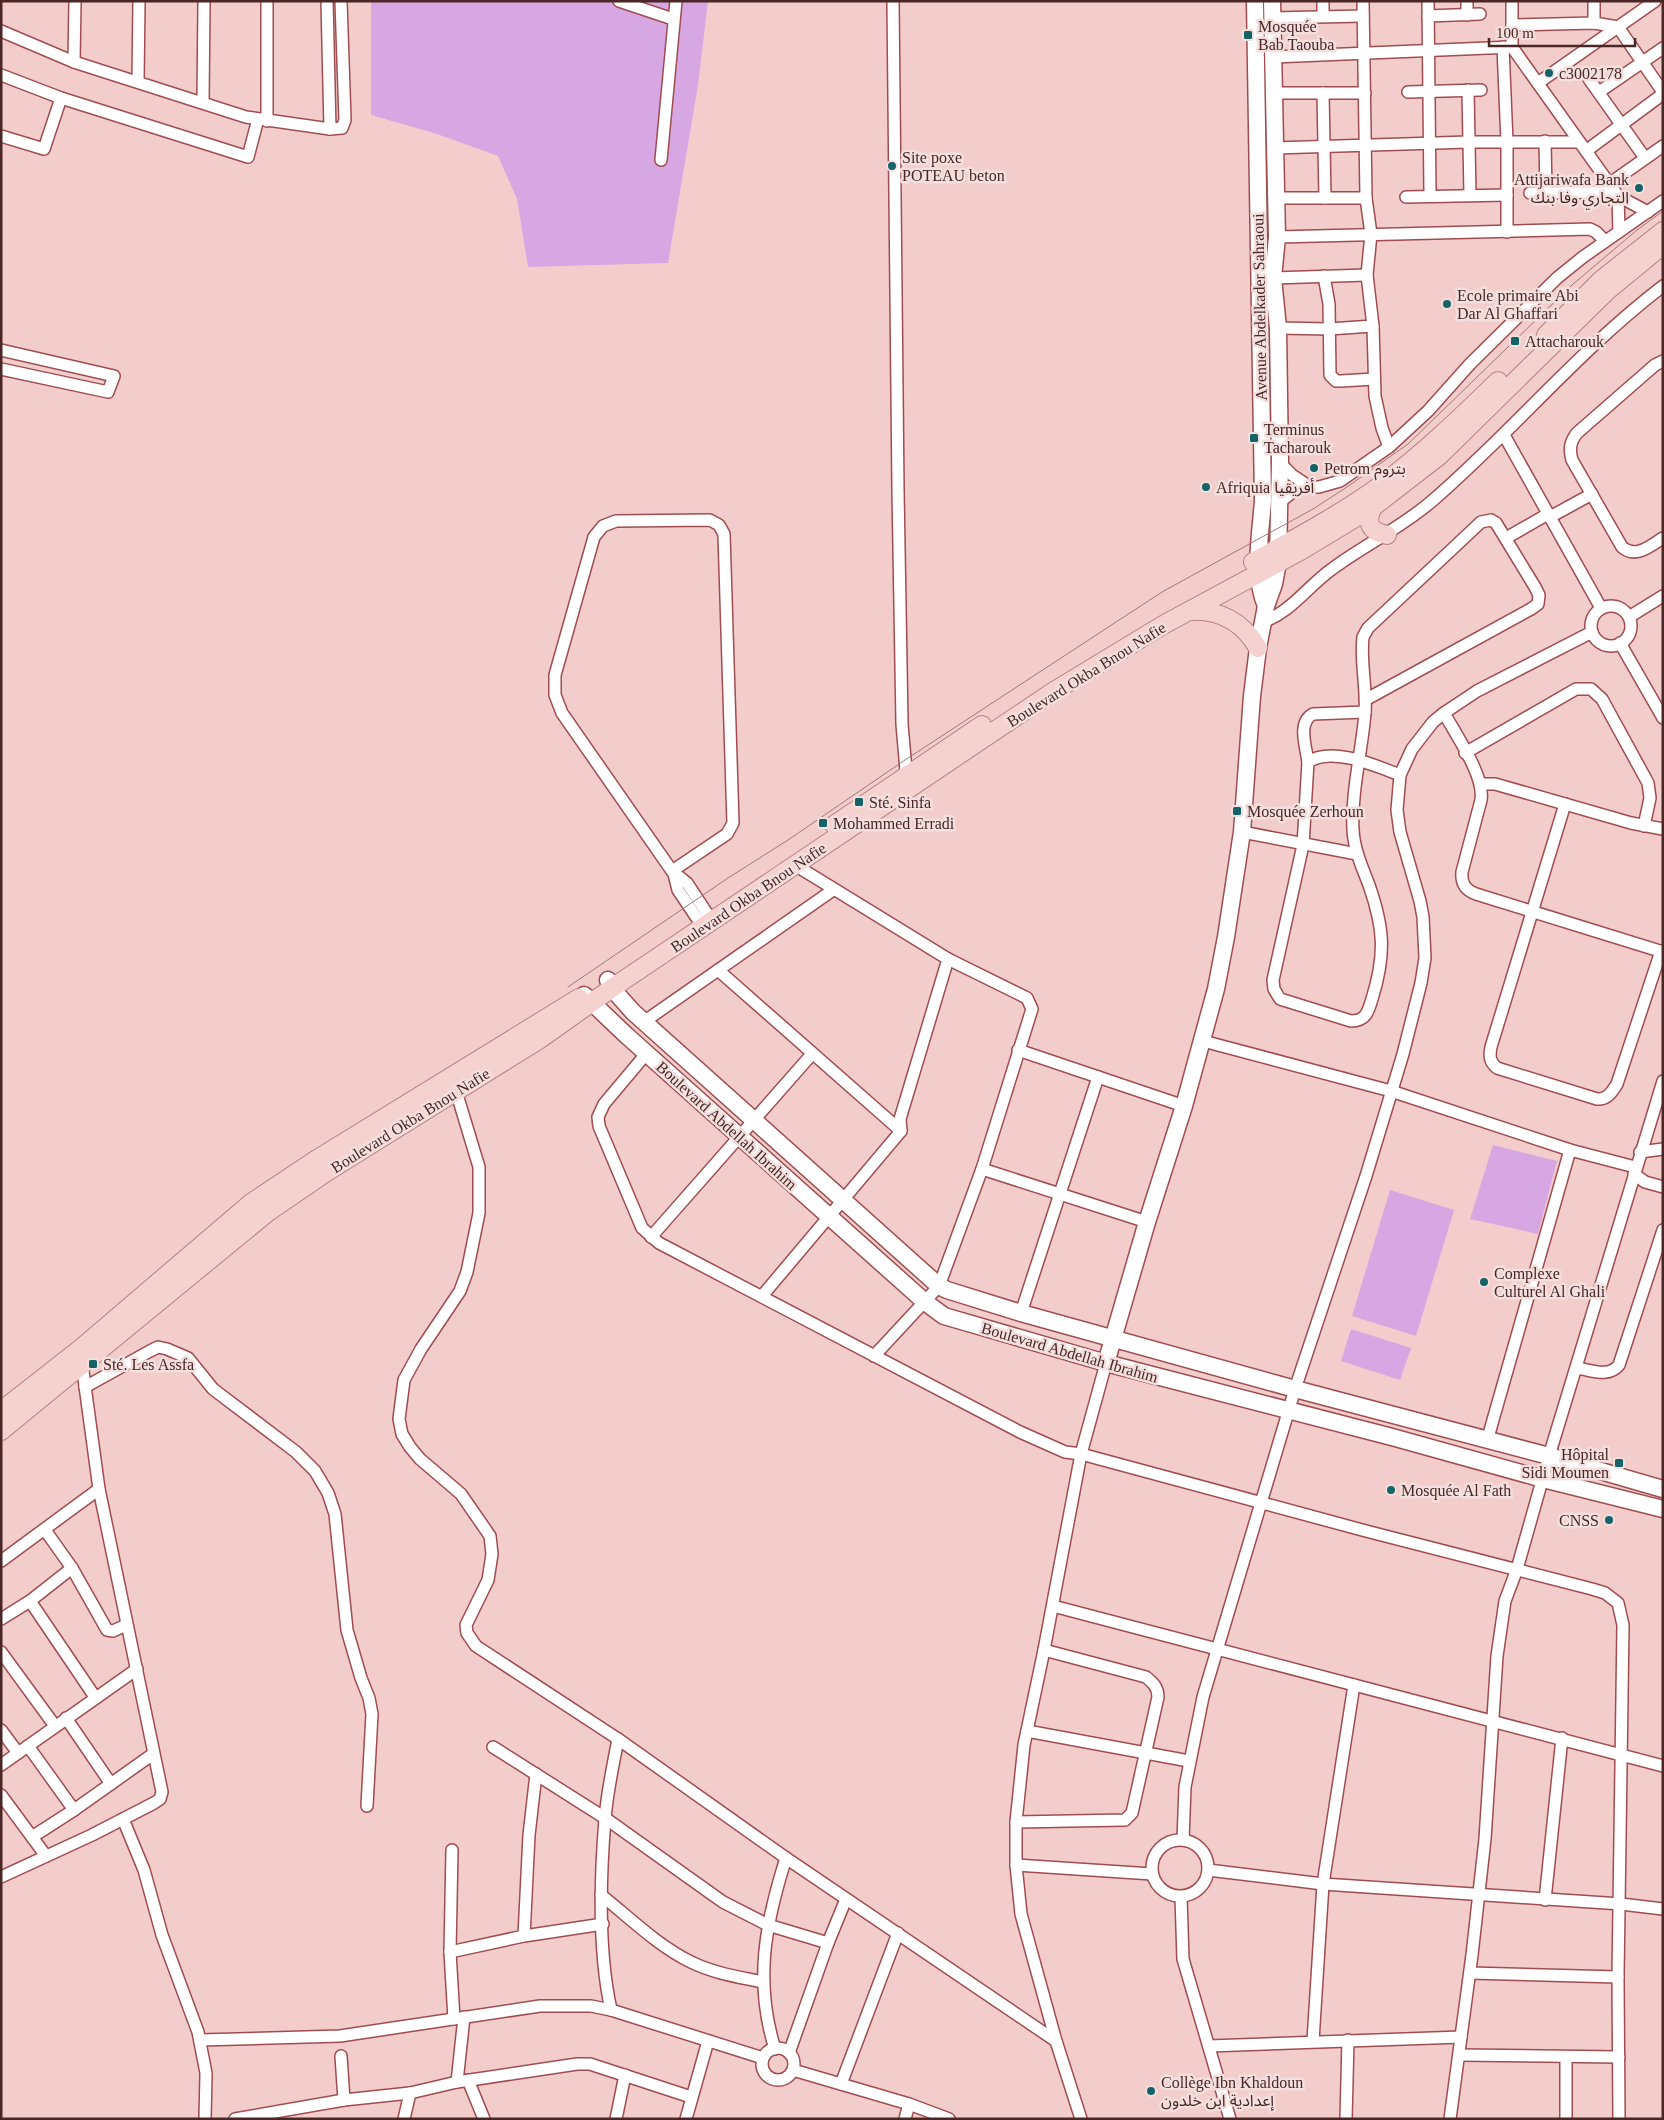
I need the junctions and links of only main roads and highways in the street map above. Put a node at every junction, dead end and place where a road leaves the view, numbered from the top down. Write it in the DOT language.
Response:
graph roads {
  1 [pos="1663,231"];
  2 [pos="1663,245"];
  3 [pos="1374,507"];
  4 [pos="1387,535"];
  5 [pos="1278,554"];
  6 [pos="1259,566"];
  7 [pos="1189,611"];
  8 [pos="1258,648"];
  9 [pos="907,782"];
  10 [pos="705,920"];
  11 [pos="588,999"];
  12 [pos="1,1411"];
  13 [pos="1,1431"];
  1 -- 5 [label="main road, Boulevard Okba Bnou Nafie"];
  2 -- 3 [label="main road, Boulevard Okba Bnou Nafie"];
  3 -- 4 [label="main road"];
  3 -- 5 [label="main road, Boulevard Okba Bnou Nafie"];
  5 -- 6 [label="main road, Boulevard Okba Bnou Nafie"];
  6 -- 7 [label="main road, Boulevard Okba Bnou Nafie"];
  6 -- 9 [label="main road, Boulevard Okba Bnou Nafie"];
  7 -- 8 [label="main road"];
  7 -- 9 [label="main road, Boulevard Okba Bnou Nafie"];
  9 -- 10 [label="main road, Boulevard Okba Bnou Nafie"];
  9 -- 10 [label="main road, Boulevard Okba Bnou Nafie"];
  10 -- 11 [label="main road, Boulevard Okba Bnou Nafie"];
  11 -- 12 [label="main road, Boulevard Okba Bnou Nafie"];
  11 -- 13 [label="main road, Boulevard Okba Bnou Nafie"];
}
